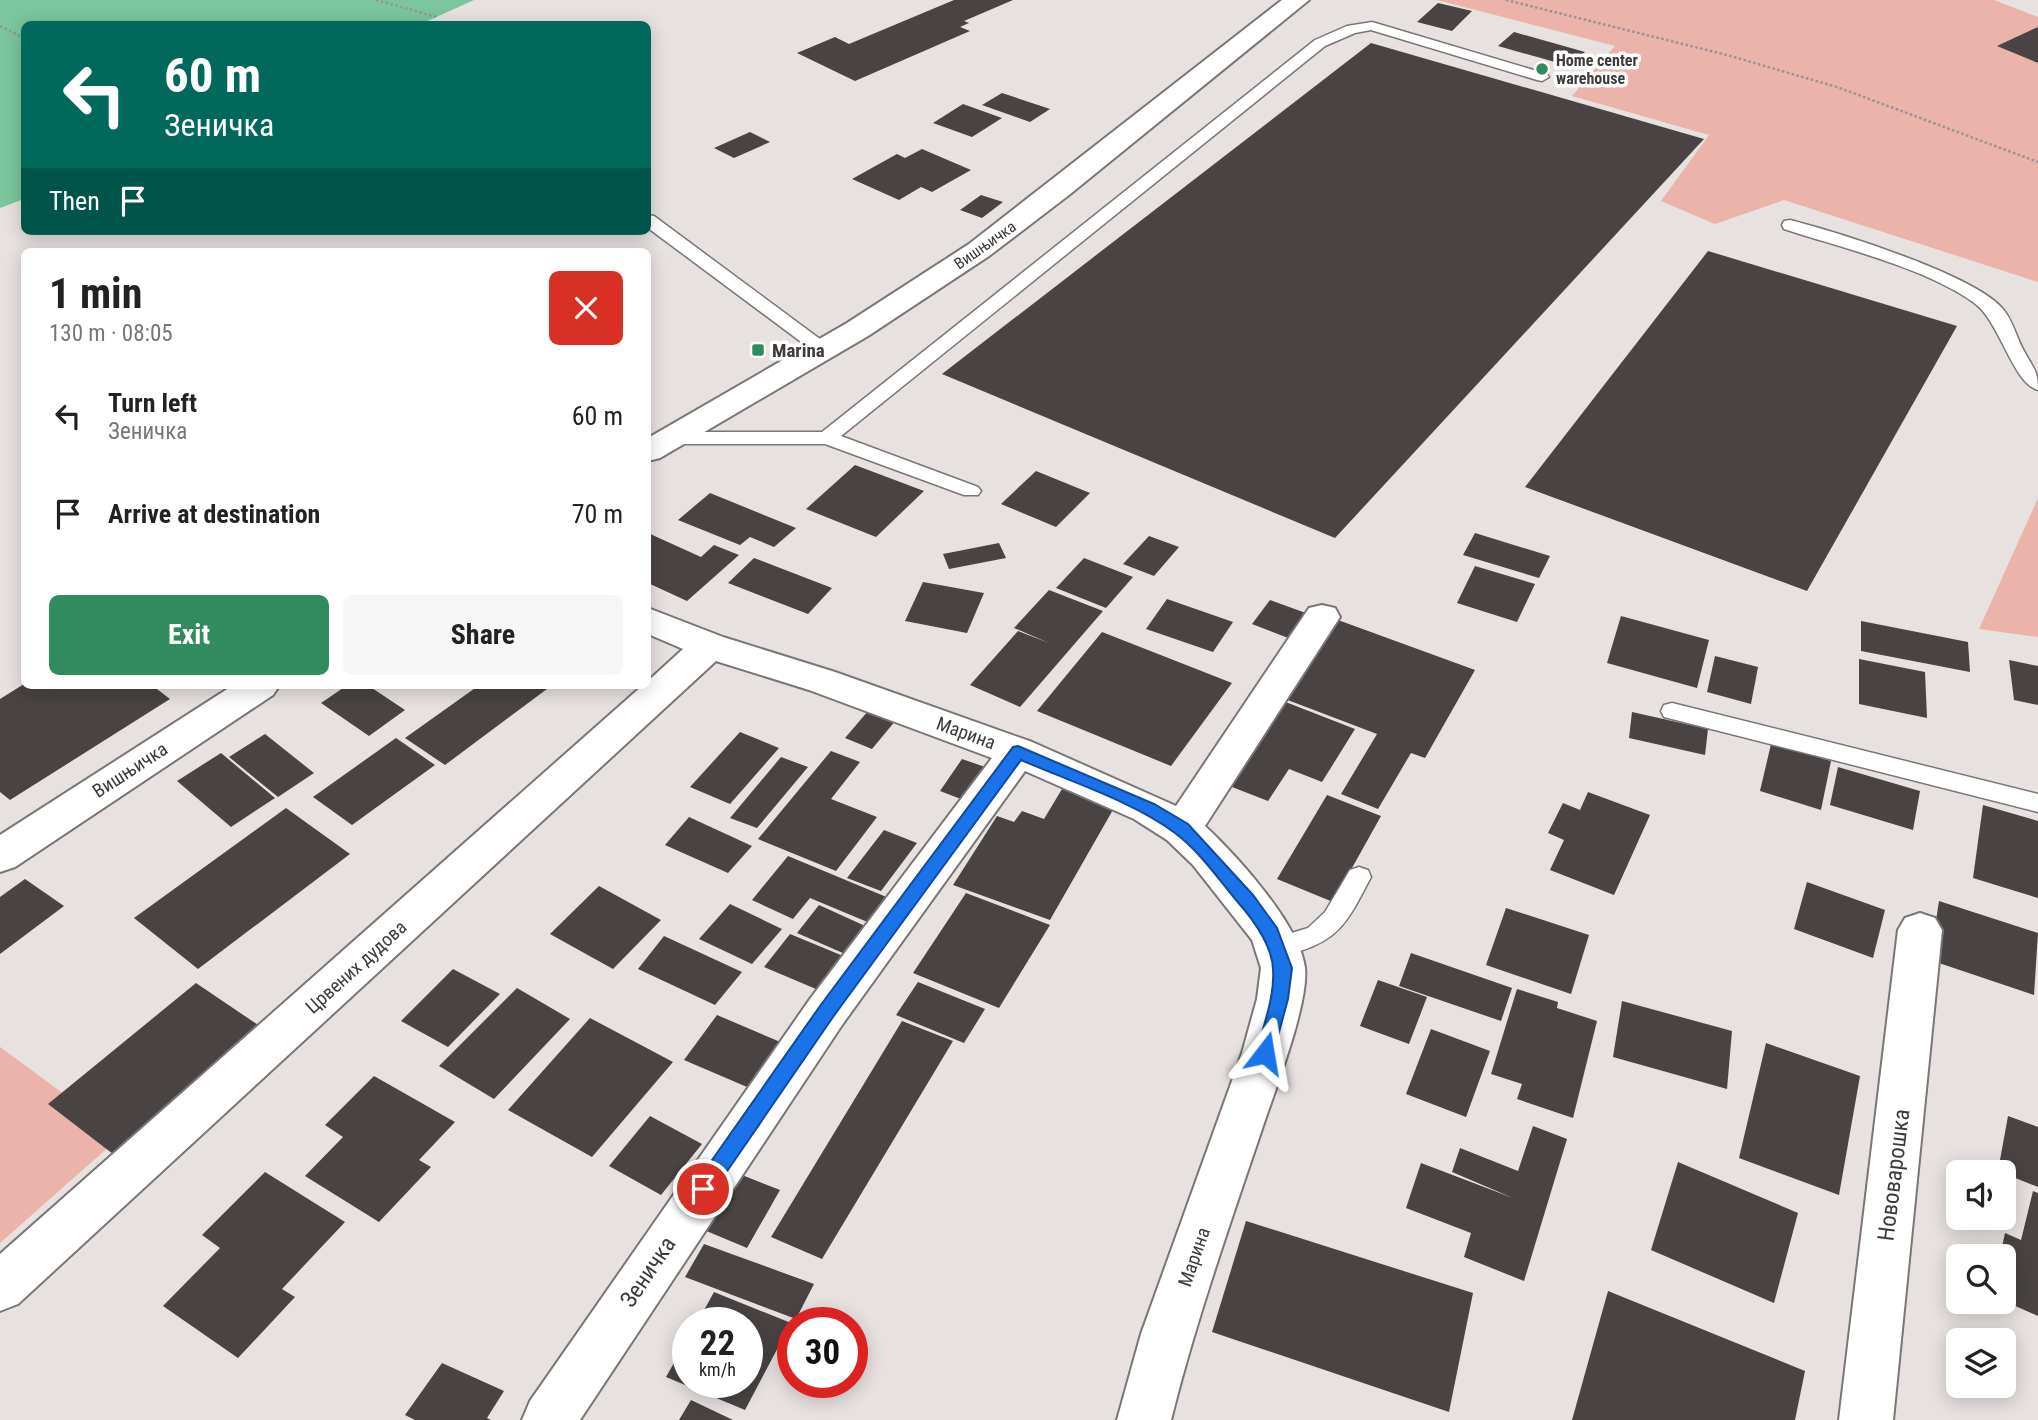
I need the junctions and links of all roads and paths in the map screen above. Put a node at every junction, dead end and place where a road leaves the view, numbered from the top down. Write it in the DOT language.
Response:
graph roads {
  1 [pos="376,0"];
  2 [pos="1297,0"];
  3 [pos="1506,0"];
  4 [pos="437,17"];
  5 [pos="0,26"];
  6 [pos="21,36"];
  7 [pos="1542,76"];
  8 [pos="2038,162"];
  9 [pos="651,222"];
  10 [pos="1790,225"];
  11 [pos="822,349"];
  12 [pos="2038,384"];
  13 [pos="827,438"];
  14 [pos="659,445"];
  15 [pos="971,491"];
  16 [pos="1322,617"];
  17 [pos="651,621"];
  18 [pos="709,646"];
  19 [pos="255,689"];
  20 [pos="1672,711"];
  21 [pos="1018,752"];
  22 [pos="2038,803"];
  23 [pos="1182,829"];
  24 [pos="0,856"];
  25 [pos="1359,877"];
  26 [pos="1920,930"];
  27 [pos="1277,947"];
  28 [pos="0,1287"];
  29 [pos="549,1420"];
  30 [pos="1144,1420"];
  31 [pos="1866,1420"];
  1 -- 4 [label="path"];
  2 -- 11 [label="street, Вишњичка"];
  3 -- 8 [label="path"];
  5 -- 6 [label="path"];
  7 -- 13 [label="lane"];
  9 -- 11 [label="lane"];
  10 -- 12 [label="lane"];
  11 -- 14 [label="street, Вишњичка"];
  13 -- 14 [label="lane"];
  13 -- 15 [label="lane"];
  16 -- 23 [label="street"];
  17 -- 18 [label="street, Марина"];
  18 -- 21 [label="street, Марина"];
  18 -- 28 [label="street, Црвених дудова"];
  19 -- 24 [label="street, Вишњичка"];
  20 -- 22 [label="lane"];
  21 -- 23 [label="street, Марина"];
  21 -- 29 [label="street, Зеничка"];
  23 -- 27 [label="street, Марина"];
  25 -- 27 [label="lane"];
  26 -- 31 [label="street, Нововарошка"];
  27 -- 30 [label="street, Марина"];
}
